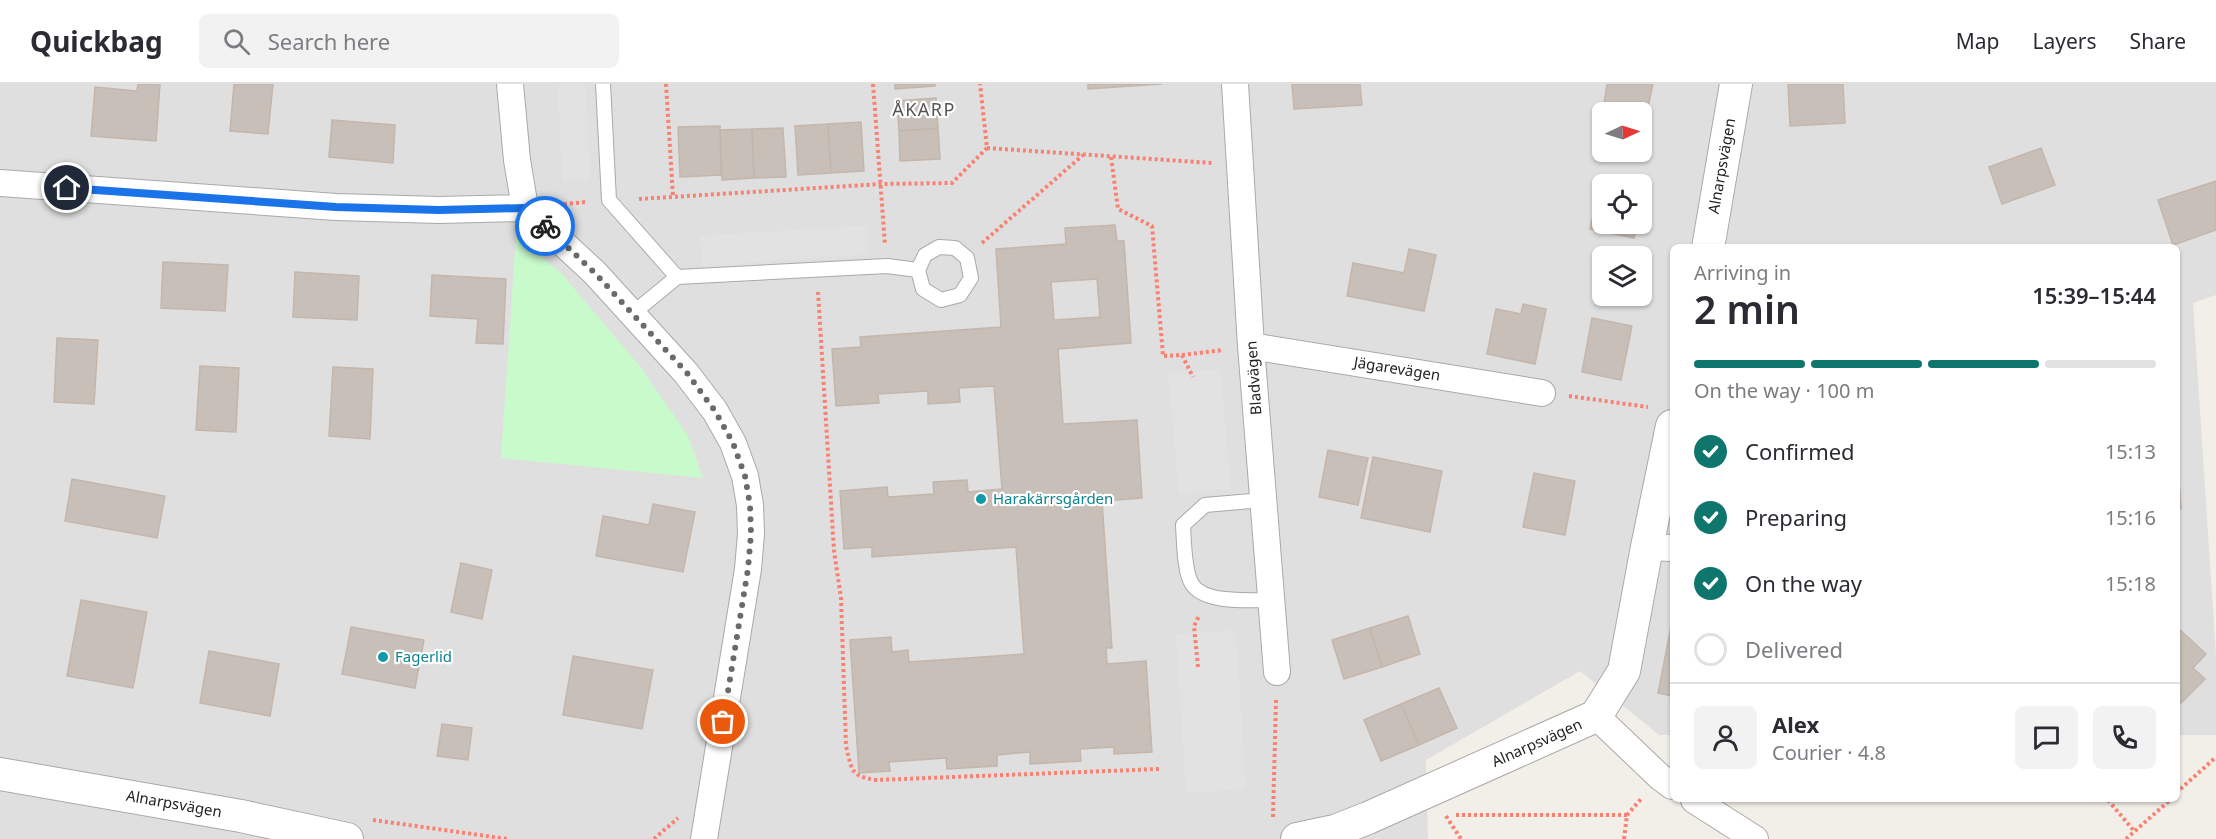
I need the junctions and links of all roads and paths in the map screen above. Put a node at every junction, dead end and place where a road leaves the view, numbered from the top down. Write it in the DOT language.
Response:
graph roads {
  1 [pos="510,84"];
  2 [pos="603,84"];
  3 [pos="666,84"];
  4 [pos="873,84"];
  5 [pos="980,84"];
  6 [pos="1235,84"];
  7 [pos="1736,84"];
  8 [pos="987,148"];
  9 [pos="1083,155"];
  10 [pos="1111,157"];
  11 [pos="1240,165"];
  12 [pos="0,183"];
  13 [pos="881,184"];
  14 [pos="673,197"];
  15 [pos="609,200"];
  16 [pos="525,208"];
  17 [pos="1709,244"];
  18 [pos="967,258"];
  19 [pos="887,266"];
  20 [pos="816,270"];
  21 [pos="918,270"];
  22 [pos="677,277"];
  23 [pos="632,314"];
  24 [pos="1251,346"];
  25 [pos="1182,355"];
  26 [pos="1192,377"];
  27 [pos="1542,393"];
  28 [pos="1661,417"];
  29 [pos="1263,500"];
  30 [pos="1660,548"];
  31 [pos="1207,596"];
  32 [pos="1271,600"];
  33 [pos="1198,667"];
  34 [pos="1277,672"];
  35 [pos="1596,716"];
  36 [pos="2216,758"];
  37 [pos="1159,769"];
  38 [pos="0,774"];
  39 [pos="1670,784"];
  40 [pos="2180,790"];
  41 [pos="1697,802"];
  42 [pos="2110,802"];
  43 [pos="2168,802"];
  44 [pos="681,808"];
  45 [pos="1446,815"];
  46 [pos="1627,815"];
  47 [pos="1436,817"];
  48 [pos="2135,831"];
  49 [pos="1285,833"];
  50 [pos="347,839"];
  51 [pos="654,839"];
  52 [pos="705,839"];
  53 [pos="1461,839"];
  54 [pos="1755,839"];
  55 [pos="2126,839"];
  1 -- 16 [label="street"];
  2 -- 15 [label="lane"];
  3 -- 14 [label="path"];
  4 -- 13 [label="path"];
  5 -- 8 [label="path"];
  6 -- 11 [label="street, Bladvägen"];
  7 -- 17 [label="street, Alnarpsvägen"];
  8 -- 9 [label="path"];
  8 -- 13 [label="path"];
  9 -- 10 [label="path"];
  9 -- 18 [label="path"];
  10 -- 11 [label="path"];
  10 -- 25 [label="path"];
  11 -- 24 [label="street, Bladvägen"];
  12 -- 16 [label="street"];
  13 -- 14 [label="path"];
  13 -- 19 [label="path"];
  14 -- 15 [label="path"];
  15 -- 16 [label="path"];
  15 -- 22 [label="lane"];
  16 -- 23 [label="street"];
  18 -- 21 [label="lane"];
  18 -- 21 [label="lane"];
  19 -- 20 [label="lane"];
  19 -- 21 [label="lane"];
  20 -- 22 [label="lane"];
  20 -- 37 [label="path"];
  22 -- 23 [label="lane"];
  23 -- 52 [label="street"];
  24 -- 25 [label="path"];
  24 -- 27 [label="street, Jägarevägen"];
  24 -- 29 [label="street, Bladvägen"];
  25 -- 26 [label="path"];
  27 -- 28 [label="path"];
  28 -- 30 [label="street, Alnarpsvägen"];
  29 -- 31 [label="lane"];
  29 -- 32 [label="street, Bladvägen"];
  30 -- 35 [label="street, Alnarpsvägen"];
  31 -- 32 [label="lane"];
  31 -- 33 [label="path"];
  32 -- 34 [label="street, Bladvägen"];
  34 -- 49 [label="path"];
  35 -- 39 [label="street"];
  35 -- 49 [label="street, Alnarpsvägen"];
  36 -- 40 [label="path"];
  38 -- 50 [label="street, Alnarpsvägen"];
  41 -- 54 [label="street"];
  42 -- 48 [label="path"];
  43 -- 48 [label="path"];
  44 -- 51 [label="path"];
  45 -- 46 [label="path"];
  45 -- 47 [label="path"];
  45 -- 53 [label="path"];
  48 -- 55 [label="path"];
}
